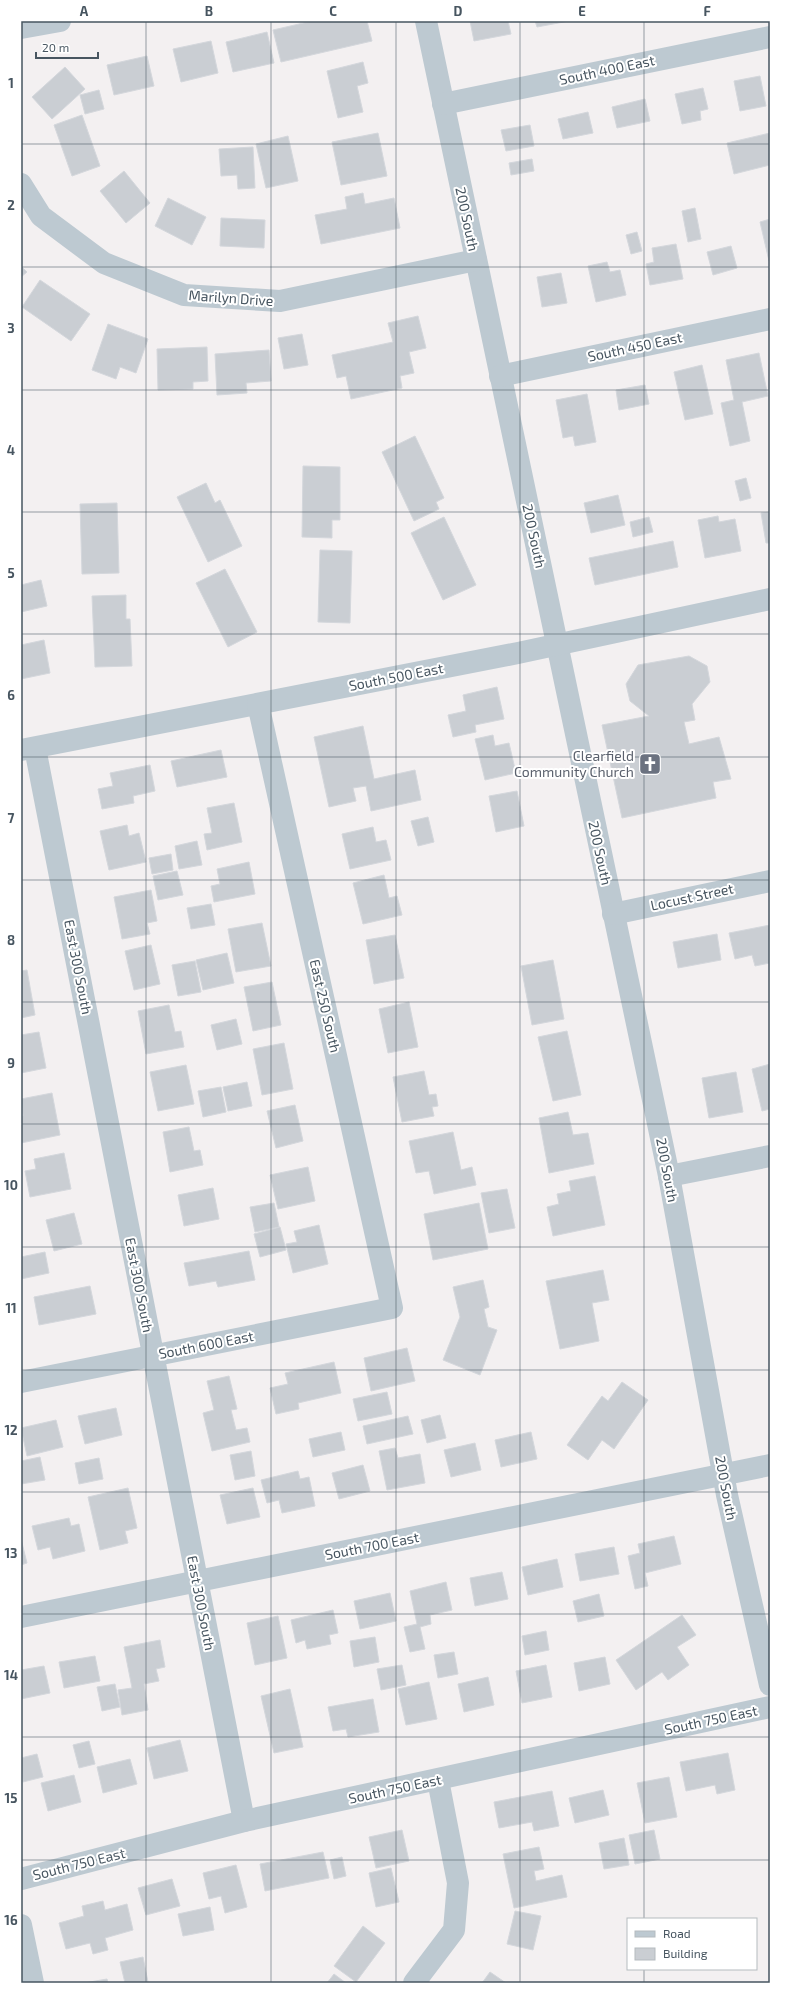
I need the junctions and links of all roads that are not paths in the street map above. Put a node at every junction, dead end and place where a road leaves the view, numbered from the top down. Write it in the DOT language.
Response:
graph roads {
  1 [pos="60,21"];
  2 [pos="426,21"];
  3 [pos="21,28"];
  4 [pos="770,37"];
  5 [pos="444,104"];
  6 [pos="21,184"];
  7 [pos="476,260"];
  8 [pos="770,319"];
  9 [pos="500,376"];
  10 [pos="770,599"];
  11 [pos="557,645"];
  12 [pos="258,704"];
  13 [pos="28,749"];
  14 [pos="770,881"];
  15 [pos="613,914"];
  16 [pos="770,1156"];
  17 [pos="669,1176"];
  18 [pos="392,1308"];
  19 [pos="153,1355"];
  20 [pos="21,1382"];
  21 [pos="770,1465"];
  22 [pos="724,1475"];
  23 [pos="197,1582"];
  24 [pos="21,1617"];
  25 [pos="770,1685"];
  26 [pos="770,1707"];
  27 [pos="438,1780"];
  28 [pos="244,1821"];
  29 [pos="21,1879"];
  30 [pos="21,1926"];
  31 [pos="33,1983"];
  32 [pos="414,1983"];
  1 -- 3 [label="street"];
  2 -- 5 [label="street, 200 South"];
  4 -- 5 [label="street, South 400 East"];
  5 -- 7 [label="street, 200 South"];
  6 -- 7 [label="street, Marilyn Drive"];
  7 -- 9 [label="street, 200 South"];
  8 -- 9 [label="street, South 450 East"];
  9 -- 11 [label="street, 200 South"];
  10 -- 11 [label="street, South 500 East"];
  11 -- 12 [label="street, South 500 East"];
  11 -- 15 [label="street, 200 South"];
  12 -- 13 [label="street, South 500 East"];
  12 -- 18 [label="street, East 250 South"];
  13 -- 19 [label="street, East 300 South"];
  14 -- 15 [label="street, Locust Street"];
  15 -- 17 [label="street, 200 South"];
  16 -- 17 [label="street"];
  17 -- 22 [label="street, 200 South"];
  18 -- 19 [label="street, South 600 East"];
  19 -- 20 [label="street, South 600 East"];
  19 -- 23 [label="street, East 300 South"];
  21 -- 22 [label="street, South 700 East"];
  22 -- 23 [label="street, South 700 East"];
  22 -- 25 [label="street, 200 South"];
  23 -- 24 [label="street, South 700 East"];
  23 -- 28 [label="street, East 300 South"];
  26 -- 27 [label="street, South 750 East"];
  27 -- 28 [label="street, South 750 East"];
  27 -- 32 [label="street"];
  28 -- 29 [label="street, South 750 East"];
  30 -- 31 [label="street"];
}
